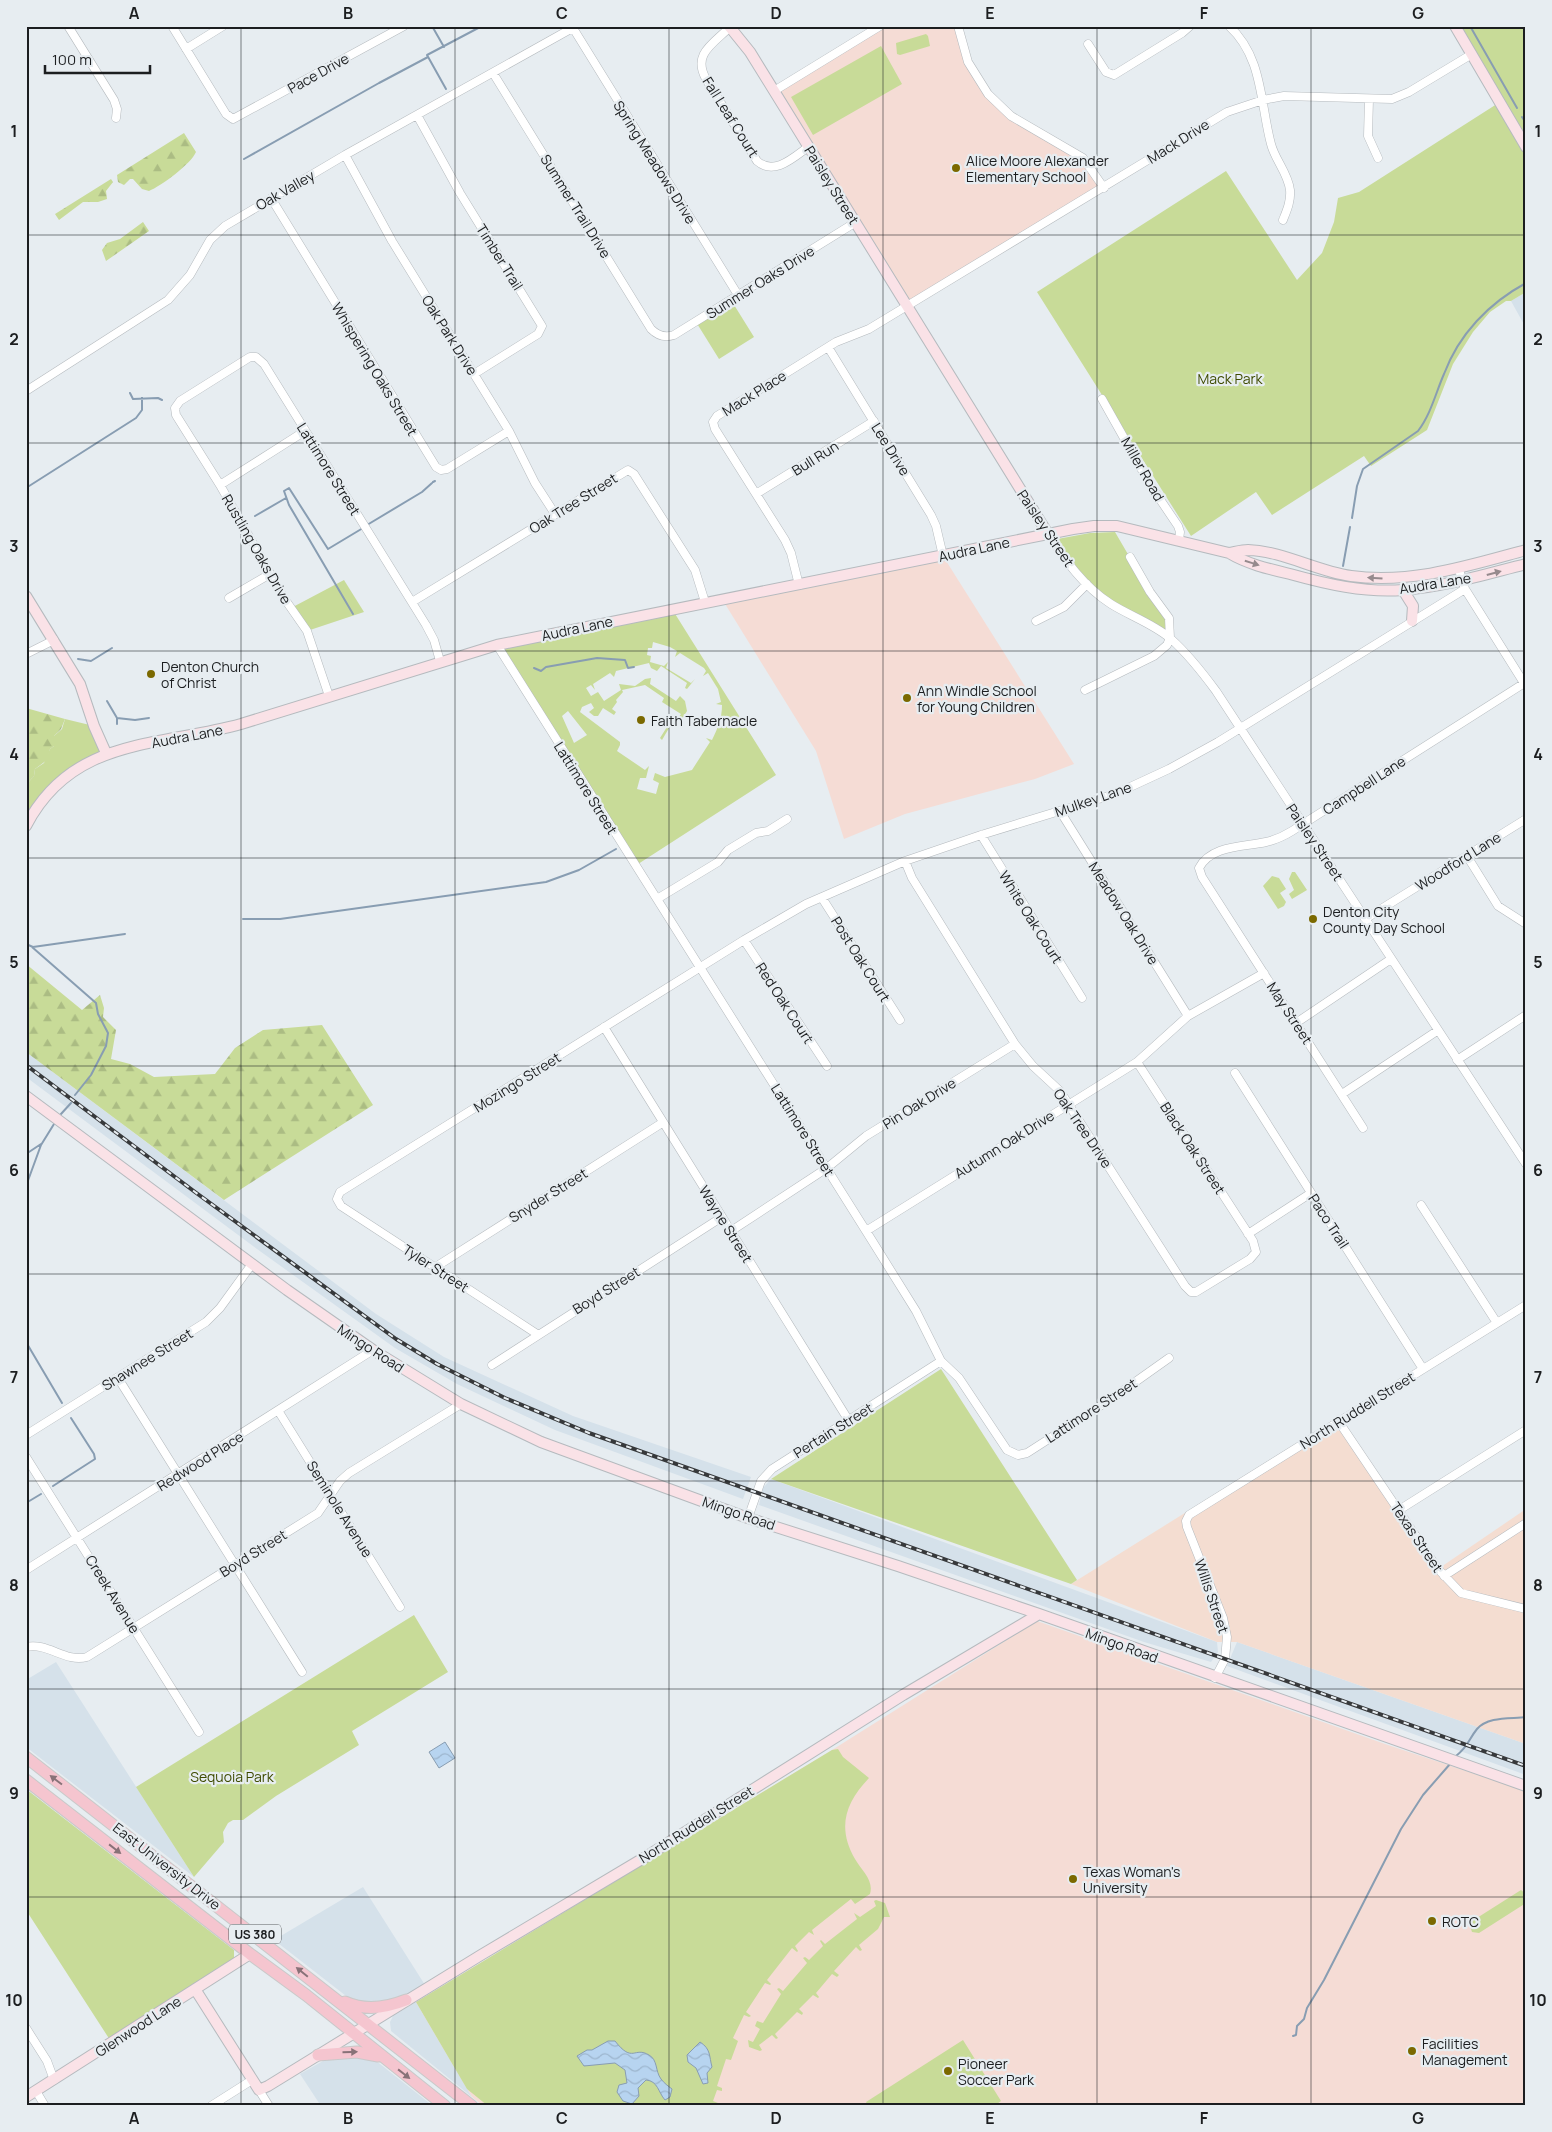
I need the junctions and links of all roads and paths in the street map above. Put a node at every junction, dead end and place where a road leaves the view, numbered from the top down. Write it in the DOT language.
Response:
graph roads {
  1 [pos="68,26"];
  2 [pos="172,26"];
  3 [pos="223,26"];
  4 [pos="404,26"];
  5 [pos="880,26"];
  6 [pos="958,26"];
  7 [pos="1190,26"];
  8 [pos="1229,26"];
  9 [pos="1456,26"];
  10 [pos="574,27"];
  11 [pos="729,27"];
  12 [pos="1088,44"];
  13 [pos="186,49"];
  14 [pos="1472,54"];
  15 [pos="493,72"];
  16 [pos="774,91"];
  17 [pos="1263,100"];
  18 [pos="1369,100"];
  19 [pos="418,115"];
  20 [pos="116,118"];
  21 [pos="808,147"];
  22 [pos="1526,147"];
  23 [pos="345,155"];
  24 [pos="1378,158"];
  25 [pos="1104,188"];
  26 [pos="271,198"];
  27 [pos="1283,220"];
  28 [pos="856,222"];
  29 [pos="738,295"];
  30 [pos="907,305"];
  31 [pos="662,336"];
  32 [pos="828,347"];
  33 [pos="256,357"];
  34 [pos="474,374"];
  35 [pos="26,391"];
  36 [pos="1102,399"];
  37 [pos="874,421"];
  38 [pos="305,431"];
  39 [pos="509,431"];
  40 [pos="220,485"];
  41 [pos="756,494"];
  42 [pos="555,514"];
  43 [pos="1048,534"];
  44 [pos="1179,540"];
  45 [pos="1526,550"];
  46 [pos="1229,553"];
  47 [pos="943,556"];
  48 [pos="1130,557"];
  49 [pos="1302,564"];
  50 [pos="1526,564"];
  51 [pos="1459,570"];
  52 [pos="270,574"];
  53 [pos="1299,577"];
  54 [pos="1087,584"];
  55 [pos="1463,584"];
  56 [pos="799,585"];
  57 [pos="1403,590"];
  58 [pos="26,596"];
  59 [pos="228,598"];
  60 [pos="412,602"];
  61 [pos="705,602"];
  62 [pos="1036,621"];
  63 [pos="1412,621"];
  64 [pos="1170,638"];
  65 [pos="54,640"];
  66 [pos="497,645"];
  67 [pos="26,654"];
  68 [pos="440,661"];
  69 [pos="1525,682"];
  70 [pos="1086,690"];
  71 [pos="329,696"];
  72 [pos="1240,728"];
  73 [pos="106,753"];
  74 [pos="1060,811"];
  75 [pos="787,819"];
  76 [pos="1526,819"];
  77 [pos="1303,824"];
  78 [pos="26,826"];
  79 [pos="982,835"];
  80 [pos="1467,856"];
  81 [pos="905,861"];
  82 [pos="656,898"];
  83 [pos="822,898"];
  84 [pos="1215,898"];
  85 [pos="1365,918"];
  86 [pos="1526,924"];
  87 [pos="744,940"];
  88 [pos="1391,958"];
  89 [pos="700,967"];
  90 [pos="1264,973"];
  91 [pos="1082,998"];
  92 [pos="1526,1015"];
  93 [pos="1188,1016"];
  94 [pos="900,1020"];
  95 [pos="1296,1023"];
  96 [pos="604,1027"];
  97 [pos="1437,1031"];
  98 [pos="1015,1044"];
  99 [pos="1457,1060"];
  100 [pos="1137,1062"];
  101 [pos="827,1066"];
  102 [pos="1234,1073"];
  103 [pos="1342,1094"];
  104 [pos="26,1096"];
  105 [pos="1068,1103"];
  106 [pos="662,1123"];
  107 [pos="1363,1128"];
  108 [pos="1524,1159"];
  109 [pos="827,1168"];
  110 [pos="1311,1193"];
  111 [pos="337,1200"];
  112 [pos="1421,1205"];
  113 [pos="722,1217"];
  114 [pos="731,1231"];
  115 [pos="866,1231"];
  116 [pos="1248,1234"];
  117 [pos="252,1264"];
  118 [pos="434,1268"];
  119 [pos="1526,1305"];
  120 [pos="1497,1324"];
  121 [pos="537,1334"];
  122 [pos="373,1350"];
  123 [pos="1169,1358"];
  124 [pos="941,1361"];
  125 [pos="492,1365"];
  126 [pos="1423,1369"];
  127 [pos="118,1378"];
  128 [pos="461,1404"];
  129 [pos="279,1412"];
  130 [pos="848,1420"];
  131 [pos="1339,1422"];
  132 [pos="1526,1430"];
  133 [pos="26,1435"];
  134 [pos="26,1457"];
  135 [pos="178,1475"];
  136 [pos="331,1494"];
  137 [pos="1399,1510"];
  138 [pos="1189,1515"];
  139 [pos="748,1518"];
  140 [pos="1526,1523"];
  141 [pos="78,1538"];
  142 [pos="235,1565"];
  143 [pos="26,1570"];
  144 [pos="1444,1576"];
  145 [pos="400,1607"];
  146 [pos="1526,1609"];
  147 [pos="1039,1614"];
  148 [pos="134,1628"];
  149 [pos="26,1647"];
  150 [pos="302,1672"];
  151 [pos="1215,1678"];
  152 [pos="199,1732"];
  153 [pos="26,1757"];
  154 [pos="26,1780"];
  155 [pos="1526,1786"];
  156 [pos="250,1954"];
  157 [pos="195,1989"];
  158 [pos="330,1994"];
  159 [pos="406,2000"];
  160 [pos="367,2024"];
  161 [pos="26,2028"];
  162 [pos="352,2033"];
  163 [pos="318,2055"];
  164 [pos="383,2057"];
  165 [pos="54,2080"];
  166 [pos="252,2080"];
  167 [pos="258,2090"];
  168 [pos="36,2091"];
  169 [pos="26,2098"];
  170 [pos="45,2106"];
  171 [pos="211,2106"];
  172 [pos="269,2106"];
  173 [pos="445,2106"];
  174 [pos="472,2106"];
  1 -- 20 [label="street"];
  2 -- 13 [label="street"];
  3 -- 13 [label="street"];
  4 -- 13 [label="street, Pace Drive"];
  5 -- 16 [label="street"];
  6 -- 25 [label="street"];
  7 -- 12 [label="street"];
  8 -- 17 [label="street"];
  9 -- 14 [label="street"];
  10 -- 15 [label="street, Oak Valley"];
  10 -- 29 [label="street, Spring Meadows Drive"];
  11 -- 16 [label="street, Paisley Street"];
  11 -- 21 [label="street, Fall Leaf Court"];
  14 -- 18 [label="street, Mack Drive"];
  14 -- 22 [label="street"];
  15 -- 19 [label="street, Oak Valley"];
  15 -- 31 [label="street, Summer Trail Drive"];
  16 -- 21 [label="street, Paisley Street"];
  17 -- 18 [label="street, Mack Drive"];
  17 -- 25 [label="street, Mack Drive"];
  17 -- 27 [label="street"];
  18 -- 24 [label="street"];
  19 -- 23 [label="street, Oak Valley"];
  19 -- 34 [label="street, Timber Trail"];
  21 -- 28 [label="street, Paisley Street"];
  23 -- 26 [label="street, Oak Valley"];
  23 -- 34 [label="street, Oak Park Drive"];
  25 -- 30 [label="street, Mack Drive"];
  26 -- 35 [label="street, Oak Valley"];
  26 -- 39 [label="street, Whispering Oaks Street"];
  28 -- 29 [label="street, Summer Oaks Drive"];
  28 -- 30 [label="street, Paisley Street"];
  29 -- 31 [label="street, Summer Oaks Drive"];
  30 -- 32 [label="street, Mack Place"];
  30 -- 43 [label="street, Paisley Street"];
  32 -- 37 [label="street, Lee Drive"];
  32 -- 41 [label="street, Mack Place"];
  33 -- 38 [label="street, Lattimore Street"];
  33 -- 40 [label="street, Rustling Oaks Drive"];
  34 -- 39 [label="street, Oak Park Drive"];
  36 -- 44 [label="street, Miller Road"];
  37 -- 41 [label="street, Bull Run"];
  37 -- 47 [label="street, Lee Drive"];
  38 -- 40 [label="street"];
  38 -- 60 [label="street, Lattimore Street"];
  39 -- 42 [label="street, Oak Park Drive"];
  40 -- 52 [label="street, Rustling Oaks Drive"];
  41 -- 56 [label="street, Mack Place"];
  42 -- 60 [label="street, Oak Tree Street"];
  42 -- 61 [label="street, Oak Tree Street"];
  43 -- 44 [label="street, Audra Lane"];
  43 -- 47 [label="street, Audra Lane"];
  43 -- 54 [label="street, Paisley Street"];
  44 -- 46 [label="street, Audra Lane"];
  45 -- 51 [label="street, Audra Lane"];
  46 -- 49 [label="street, Audra Lane"];
  46 -- 53 [label="street, Audra Lane, one-way"];
  47 -- 56 [label="street, Audra Lane"];
  48 -- 64 [label="street"];
  51 -- 49 [label="street, Audra Lane, one-way"];
  49 -- 53 [label="street"];
  55 -- 50 [label="street, Audra Lane, one-way"];
  51 -- 55 [label="street"];
  52 -- 59 [label="street"];
  52 -- 71 [label="street, Rustling Oaks Drive"];
  53 -- 57 [label="street, Audra Lane"];
  54 -- 62 [label="street"];
  54 -- 64 [label="street, Paisley Street"];
  55 -- 57 [label="street, Audra Lane"];
  55 -- 63 [label="street, Mulkey Lane"];
  55 -- 69 [label="street"];
  56 -- 61 [label="street, Audra Lane"];
  57 -- 63 [label="street"];
  58 -- 65 [label="street"];
  60 -- 68 [label="street, Lattimore Street"];
  61 -- 66 [label="street, Audra Lane"];
  63 -- 72 [label="street, Mulkey Lane"];
  64 -- 70 [label="street"];
  64 -- 72 [label="street, Paisley Street"];
  65 -- 67 [label="street"];
  65 -- 73 [label="street"];
  66 -- 68 [label="street, Audra Lane"];
  66 -- 82 [label="street, Lattimore Street"];
  68 -- 71 [label="street, Audra Lane"];
  69 -- 77 [label="street, Campbell Lane"];
  71 -- 73 [label="street, Audra Lane"];
  72 -- 74 [label="street, Mulkey Lane"];
  72 -- 77 [label="street, Paisley Street"];
  73 -- 78 [label="street, Audra Lane"];
  74 -- 79 [label="street, Mulkey Lane"];
  74 -- 93 [label="street, Meadow Oak Drive"];
  75 -- 82 [label="street"];
  76 -- 80 [label="street, Woodford Lane"];
  77 -- 84 [label="street, Campbell Lane"];
  77 -- 85 [label="street, Paisley Street"];
  79 -- 81 [label="street, Mulkey Lane"];
  79 -- 91 [label="street, White Oak Court"];
  80 -- 85 [label="street, Woodford Lane"];
  80 -- 86 [label="street"];
  81 -- 83 [label="street, Mulkey Lane"];
  81 -- 98 [label="street, Oak Tree Drive"];
  82 -- 89 [label="street, Lattimore Street"];
  83 -- 87 [label="street, Mulkey Lane"];
  83 -- 94 [label="street, Post Oak Court"];
  84 -- 90 [label="street, May Street"];
  85 -- 88 [label="street, Paisley Street"];
  87 -- 89 [label="street, Mulkey Lane"];
  87 -- 101 [label="street, Red Oak Court"];
  88 -- 95 [label="street"];
  88 -- 97 [label="street, Paisley Street"];
  89 -- 96 [label="street, Mozingo Street"];
  89 -- 109 [label="street, Lattimore Street"];
  90 -- 93 [label="street, Autumn Oak Drive"];
  90 -- 95 [label="street, May Street"];
  92 -- 99 [label="street"];
  93 -- 100 [label="street, Autumn Oak Drive"];
  95 -- 103 [label="street, May Street"];
  96 -- 106 [label="street, Wayne Street"];
  96 -- 111 [label="street, Mozingo Street"];
  97 -- 99 [label="street, Paisley Street"];
  97 -- 103 [label="street"];
  98 -- 105 [label="street, Oak Tree Drive"];
  98 -- 109 [label="street, Pin Oak Drive"];
  99 -- 108 [label="street, Paisley Street"];
  100 -- 105 [label="street, Autumn Oak Drive"];
  100 -- 116 [label="street, Black Oak Street"];
  102 -- 110 [label="street, Paco Trail"];
  103 -- 107 [label="street, May Street"];
  104 -- 117 [label="street, Mingo Road"];
  105 -- 115 [label="street, Autumn Oak Drive"];
  105 -- 116 [label="street, Oak Tree Drive"];
  106 -- 113 [label="street, Wayne Street"];
  106 -- 118 [label="street, Snyder Street"];
  109 -- 114 [label="street"];
  109 -- 115 [label="street, Lattimore Street"];
  110 -- 116 [label="street"];
  110 -- 126 [label="street, Paco Trail"];
  111 -- 118 [label="street, Tyler Street"];
  112 -- 120 [label="street"];
  113 -- 114 [label="street, Wayne Street"];
  113 -- 121 [label="street, Boyd Street"];
  114 -- 130 [label="street, Wayne Street"];
  115 -- 124 [label="street, Lattimore Street"];
  117 -- 122 [label="street, Mingo Road"];
  117 -- 127 [label="street, Shawnee Street"];
  118 -- 121 [label="street, Tyler Street"];
  119 -- 120 [label="street, North Ruddell Street"];
  120 -- 126 [label="street, North Ruddell Street"];
  121 -- 125 [label="street, Boyd Street"];
  122 -- 128 [label="street, Mingo Road"];
  122 -- 129 [label="street, Redwood Place"];
  123 -- 124 [label="street, Lattimore Street"];
  124 -- 130 [label="street, Pertain Street"];
  126 -- 131 [label="street, North Ruddell Street"];
  127 -- 133 [label="street, Shawnee Street"];
  127 -- 135 [label="street"];
  128 -- 136 [label="street, Boyd Street"];
  128 -- 139 [label="street, Mingo Road"];
  129 -- 135 [label="street, Redwood Place"];
  129 -- 136 [label="street, Seminole Avenue"];
  130 -- 139 [label="street, Pertain Street"];
  131 -- 137 [label="street, Texas Street"];
  131 -- 138 [label="street, North Ruddell Street"];
  132 -- 137 [label="street"];
  134 -- 141 [label="street, Creek Avenue"];
  135 -- 141 [label="street, Redwood Place"];
  135 -- 142 [label="street"];
  136 -- 142 [label="street, Boyd Street"];
  136 -- 145 [label="street, Seminole Avenue"];
  137 -- 144 [label="street, Texas Street"];
  138 -- 151 [label="street, Willis Street"];
  139 -- 147 [label="street, Mingo Road"];
  140 -- 144 [label="street"];
  141 -- 143 [label="street, Redwood Place"];
  141 -- 148 [label="street, Creek Avenue"];
  142 -- 148 [label="street, Boyd Street"];
  142 -- 150 [label="street"];
  144 -- 146 [label="street, Texas Street"];
  147 -- 151 [label="street, Mingo Road"];
  147 -- 159 [label="street, North Ruddell Street"];
  148 -- 149 [label="street, Boyd Street"];
  148 -- 152 [label="street, Creek Avenue"];
  151 -- 155 [label="street, Mingo Road"];
  158 -- 153 [label="main road, East University Drive / US 380, one-way"];
  154 -- 156 [label="main road, East University Drive / US 380, one-way"];
  156 -- 157 [label="street, Glenwood Lane"];
  156 -- 162 [label="main road, East University Drive / US 380"];
  157 -- 165 [label="street, Glenwood Lane"];
  157 -- 166 [label="street"];
  158 -- 159 [label="main road"];
  158 -- 160 [label="main road, East University Drive / US 380"];
  159 -- 160 [label="street, North Ruddell Street"];
  160 -- 162 [label="street, North Ruddell Street"];
  160 -- 174 [label="main road, East University Drive / US 380"];
  161 -- 165 [label="street"];
  162 -- 163 [label="street, North Ruddell Street"];
  162 -- 164 [label="main road, East University Drive / US 380"];
  163 -- 164 [label="main road, one-way"];
  163 -- 167 [label="street, North Ruddell Street"];
  164 -- 173 [label="main road, East University Drive / US 380, one-way"];
  165 -- 168 [label="street, Glenwood Lane"];
  166 -- 167 [label="street"];
  166 -- 171 [label="street"];
  167 -- 172 [label="street"];
  168 -- 169 [label="street, Glenwood Lane"];
  168 -- 170 [label="street"];
}
